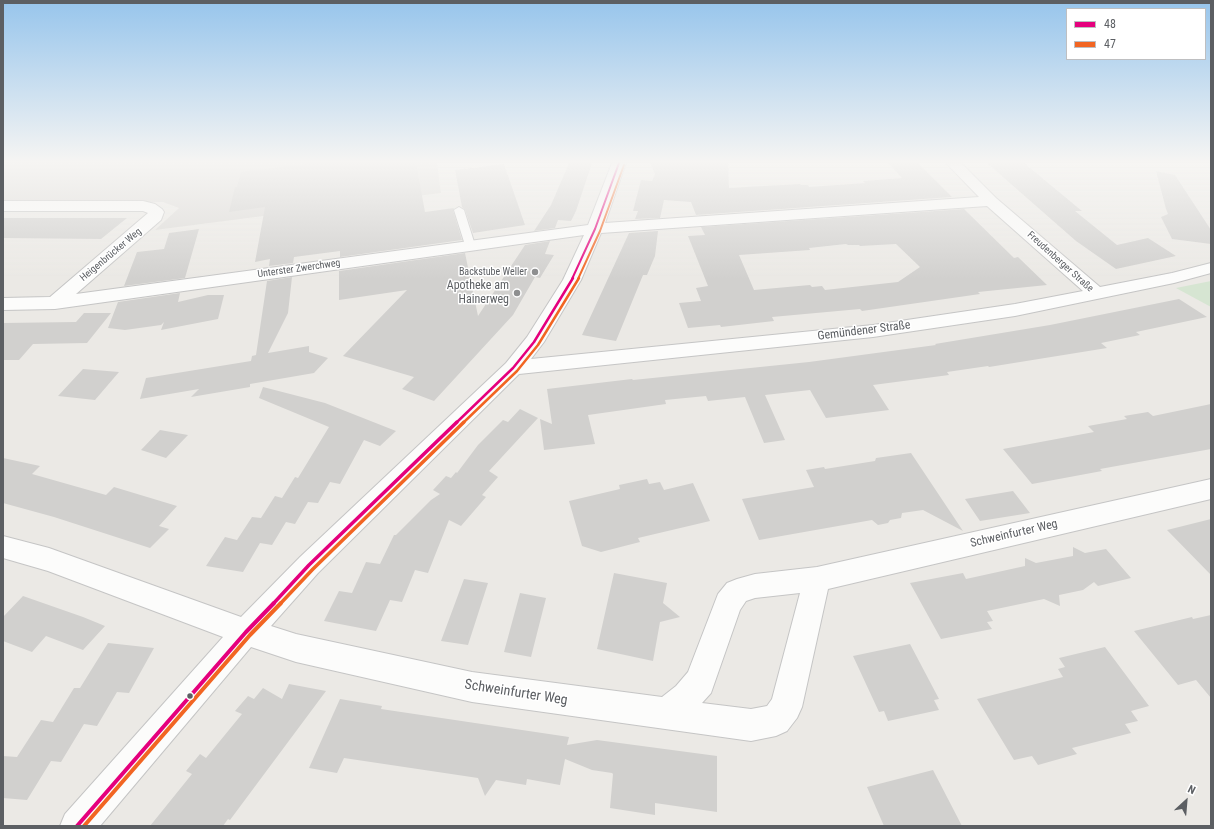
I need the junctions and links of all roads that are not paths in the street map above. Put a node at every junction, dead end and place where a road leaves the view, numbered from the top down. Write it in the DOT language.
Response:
graph roads {
  1 [pos="606,202"];
  2 [pos="981,202"];
  3 [pos="992,202"];
  4 [pos="3,206"];
  5 [pos="459,210"];
  6 [pos="596,229"];
  7 [pos="470,246"];
  8 [pos="1211,268"];
  9 [pos="1097,294"];
  10 [pos="55,303"];
  11 [pos="3,304"];
  12 [pos="513,368"];
  13 [pos="1211,489"];
  14 [pos="3,547"];
  15 [pos="817,579"];
  16 [pos="246,632"];
  17 [pos="666,714"];
  18 [pos="76,826"];
  1 -- 6 [label="street"];
  2 -- 6 [label="street, Unterster Zwerchweg"];
  3 -- 9 [label="street, Freudenberger Straße"];
  4 -- 10 [label="street, Heigenbrücker Weg"];
  5 -- 7 [label="lane"];
  6 -- 7 [label="street, Unterster Zwerchweg"];
  6 -- 12 [label="street"];
  7 -- 10 [label="street, Unterster Zwerchweg"];
  8 -- 9 [label="street, Gemündener Straße"];
  9 -- 12 [label="street, Gemündener Straße"];
  10 -- 11 [label="street, Unterster Zwerchweg"];
  12 -- 16 [label="street"];
  13 -- 15 [label="street, Schweinfurter Weg"];
  14 -- 16 [label="street, Schweinfurter Weg"];
  15 -- 17 [label="street, Schweinfurter Weg"];
  15 -- 17 [label="street, Schweinfurter Weg"];
  16 -- 17 [label="street, Schweinfurter Weg"];
  16 -- 18 [label="street"];
}
